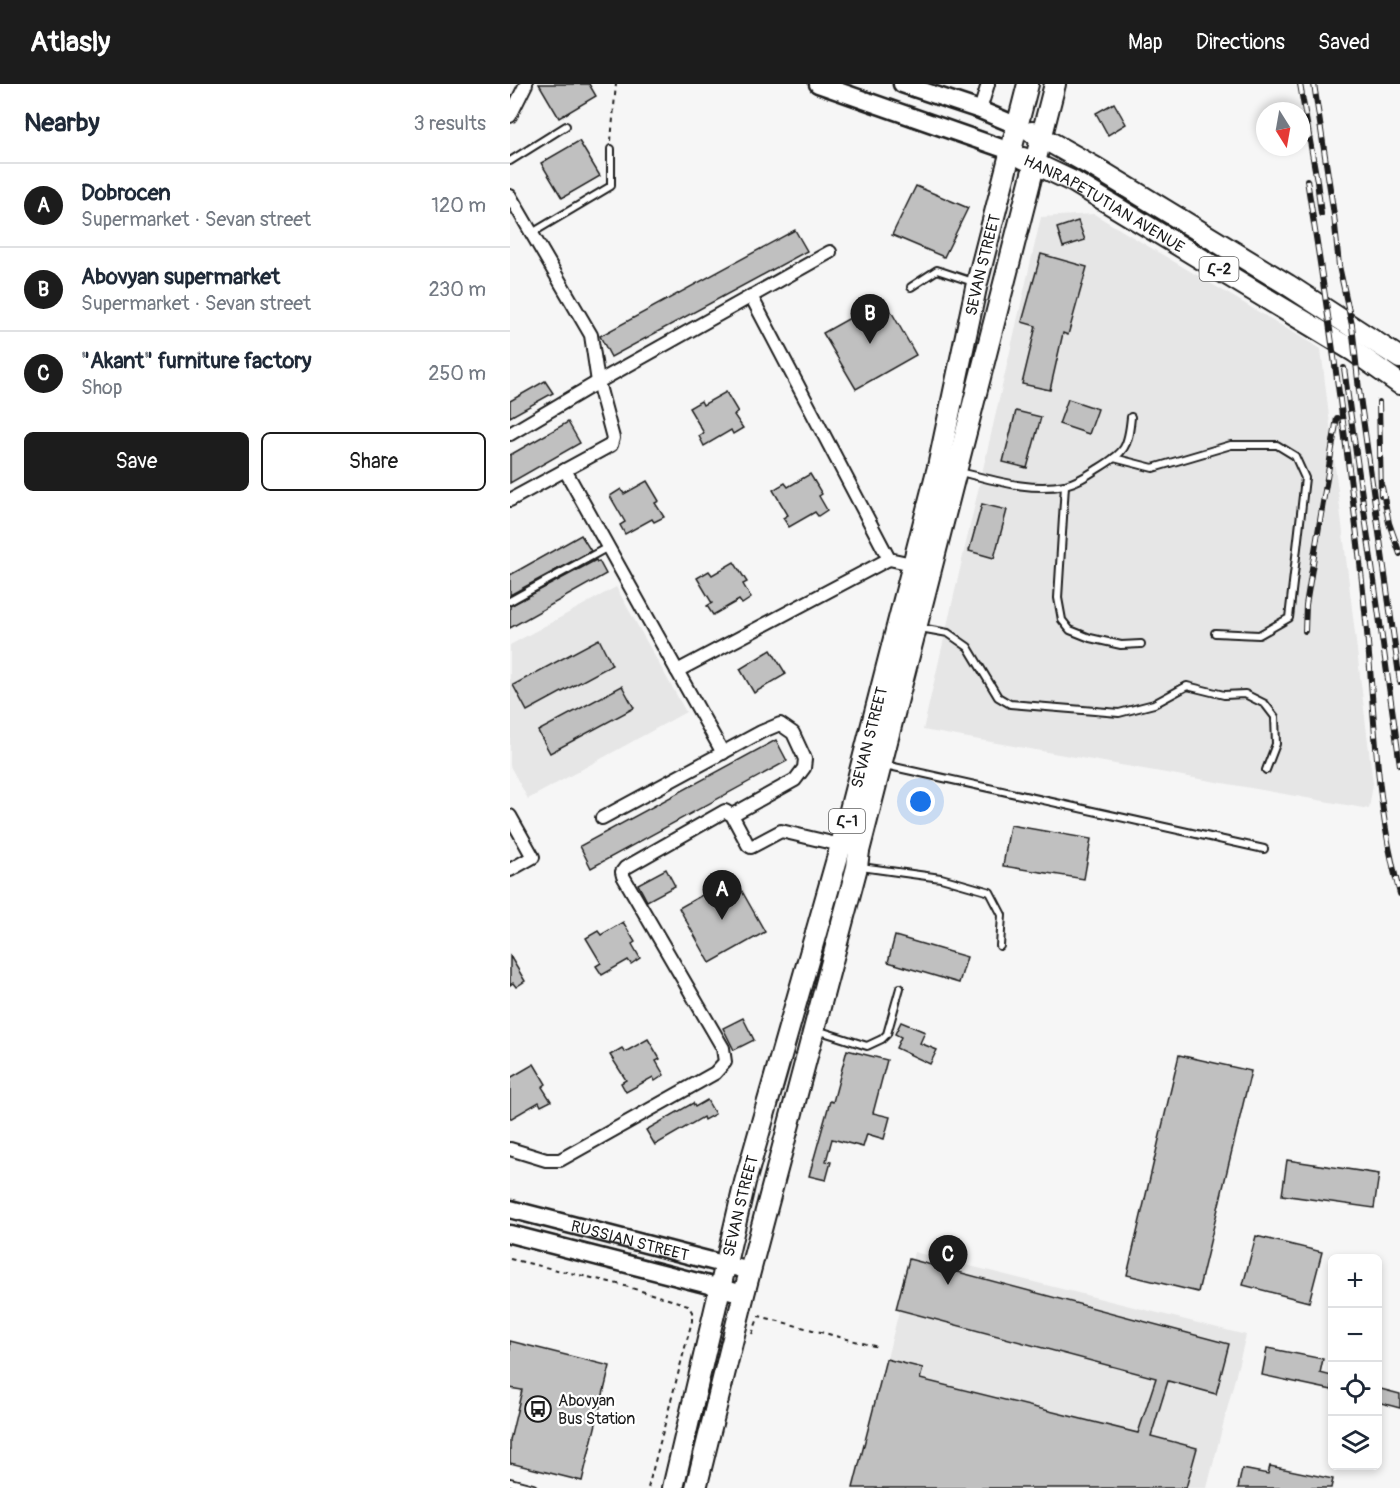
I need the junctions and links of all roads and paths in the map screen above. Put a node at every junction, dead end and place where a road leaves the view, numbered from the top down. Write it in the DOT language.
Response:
graph roads {
  1 [pos="526,84"];
  2 [pos="616,84"];
  3 [pos="818,84"];
  4 [pos="902,84"];
  5 [pos="988,84"];
  6 [pos="1028,84"];
  7 [pos="1054,84"];
  8 [pos="980,110"];
  9 [pos="510,116"];
  10 [pos="566,126"];
  11 [pos="1018,126"];
  12 [pos="1041,136"];
  13 [pos="610,149"];
  14 [pos="1010,152"];
  15 [pos="510,161"];
  16 [pos="1034,162"];
  17 [pos="510,196"];
  18 [pos="531,233"];
  19 [pos="830,252"];
  20 [pos="976,284"];
  21 [pos="911,287"];
  22 [pos="751,296"];
  23 [pos="1400,358"];
  24 [pos="598,382"];
  25 [pos="1400,384"];
  26 [pos="1131,417"];
  27 [pos="510,434"];
  28 [pos="1114,458"];
  29 [pos="946,469"];
  30 [pos="565,470"];
  31 [pos="1065,485"];
  32 [pos="510,500"];
  33 [pos="608,546"];
  34 [pos="889,559"];
  35 [pos="912,564"];
  36 [pos="510,601"];
  37 [pos="917,627"];
  38 [pos="1215,633"];
  39 [pos="1141,644"];
  40 [pos="677,671"];
  41 [pos="723,753"];
  42 [pos="882,765"];
  43 [pos="1266,770"];
  44 [pos="732,815"];
  45 [pos="510,816"];
  46 [pos="602,818"];
  47 [pos="1264,849"];
  48 [pos="852,854"];
  49 [pos="510,870"];
  50 [pos="1000,945"];
  51 [pos="900,988"];
  52 [pos="814,1029"];
  53 [pos="510,1149"];
  54 [pos="510,1209"];
  55 [pos="510,1234"];
  56 [pos="510,1259"];
  57 [pos="726,1265"];
  58 [pos="750,1271"];
  59 [pos="719,1287"];
  60 [pos="744,1294"];
  61 [pos="752,1336"];
  62 [pos="878,1347"];
  63 [pos="510,1482"];
  64 [pos="532,1488"];
  65 [pos="648,1488"];
  66 [pos="673,1488"];
  67 [pos="696,1488"];
  1 -- 9 [label="street"];
  2 -- 13 [label="path"];
  3 -- 14 [label="main road, HANRAPETUTIAN AVENUE"];
  4 -- 8 [label="main road, HANRAPETUTIAN AVENUE"];
  5 -- 8 [label="street"];
  6 -- 11 [label="main road, Հ-1"];
  7 -- 12 [label="main road, Հ-1"];
  8 -- 11 [label="main road, HANRAPETUTIAN AVENUE"];
  10 -- 15 [label="lane"];
  11 -- 12 [label="main road, HANRAPETUTIAN AVENUE / Հ-2"];
  11 -- 14 [label="main road, SEVAN STREET / Հ-1"];
  12 -- 16 [label="main road, SEVAN STREET / Հ-1"];
  12 -- 23 [label="main road, HANRAPETUTIAN AVENUE / Հ-2"];
  13 -- 18 [label="lane"];
  14 -- 16 [label="main road, HANRAPETUTIAN AVENUE / Հ-2"];
  14 -- 20 [label="main road, SEVAN STREET / Հ-1"];
  16 -- 25 [label="main road, HANRAPETUTIAN AVENUE / Հ-2"];
  16 -- 29 [label="main road, SEVAN STREET / Հ-1"];
  17 -- 18 [label="street"];
  18 -- 24 [label="street"];
  19 -- 22 [label="street"];
  20 -- 21 [label="lane"];
  20 -- 29 [label="main road, SEVAN STREET / Հ-1"];
  22 -- 24 [label="street"];
  22 -- 34 [label="street"];
  24 -- 27 [label="street"];
  24 -- 30 [label="street"];
  26 -- 28 [label="lane"];
  28 -- 31 [label="lane"];
  28 -- 38 [label="lane"];
  29 -- 31 [label="lane"];
  29 -- 35 [label="main road, SEVAN STREET / Հ-1"];
  29 -- 37 [label="main road, SEVAN STREET / Հ-1"];
  30 -- 32 [label="street"];
  30 -- 33 [label="street"];
  31 -- 39 [label="lane"];
  33 -- 36 [label="lane"];
  33 -- 40 [label="street"];
  34 -- 35 [label="street"];
  34 -- 40 [label="street"];
  35 -- 48 [label="main road, SEVAN STREET / Հ-1"];
  37 -- 42 [label="main road, SEVAN STREET / Հ-1"];
  37 -- 43 [label="lane"];
  40 -- 41 [label="street"];
  41 -- 44 [label="street"];
  41 -- 46 [label="street"];
  42 -- 47 [label="lane"];
  42 -- 48 [label="main road, SEVAN STREET / Հ-1"];
  44 -- 48 [label="street"];
  44 -- 53 [label="street"];
  45 -- 49 [label="street"];
  48 -- 50 [label="lane"];
  48 -- 52 [label="main road, SEVAN STREET / Հ-1"];
  48 -- 57 [label="main road, SEVAN STREET / Հ-1"];
  51 -- 52 [label="lane"];
  52 -- 58 [label="main road, SEVAN STREET / Հ-1"];
  54 -- 57 [label="main road, RUSSIAN STREET"];
  55 -- 59 [label="main road, RUSSIAN STREET"];
  56 -- 65 [label="path"];
  57 -- 58 [label="main road, RUSSIAN STREET"];
  57 -- 59 [label="main road, SEVAN STREET / Հ-1"];
  58 -- 60 [label="main road, SEVAN STREET / Հ-1"];
  59 -- 60 [label="main road, RUSSIAN STREET"];
  59 -- 66 [label="main road, SEVAN STREET / Հ-1"];
  60 -- 67 [label="main road, SEVAN STREET / Հ-1"];
  61 -- 62 [label="path"];
  63 -- 64 [label="lane"];
}
